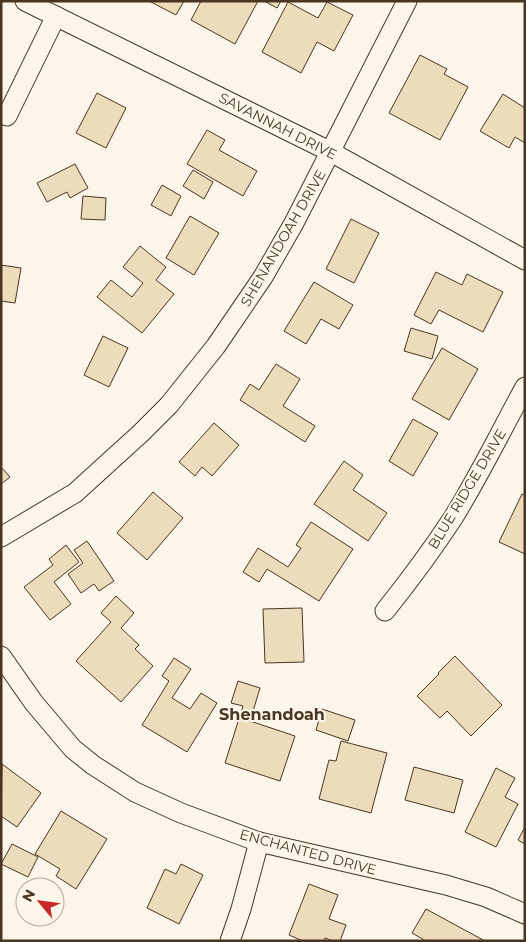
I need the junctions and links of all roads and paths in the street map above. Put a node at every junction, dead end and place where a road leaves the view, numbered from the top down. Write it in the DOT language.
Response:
graph roads {
  1 [pos="25,1"];
  2 [pos="407,1"];
  3 [pos="56,16"];
  4 [pos="6,116"];
  5 [pos="331,152"];
  6 [pos="525,260"];
  7 [pos="525,387"];
  8 [pos="1,537"];
  9 [pos="385,611"];
  10 [pos="1,656"];
  11 [pos="260,842"];
  12 [pos="525,914"];
  13 [pos="230,941"];
  1 -- 3 [label="street, SAVANNAH DRIVE"];
  2 -- 5 [label="street, SHENANDOAH DRIVE"];
  3 -- 4 [label="street"];
  3 -- 5 [label="street, SAVANNAH DRIVE"];
  5 -- 6 [label="street, SAVANNAH DRIVE"];
  5 -- 8 [label="street, SHENANDOAH DRIVE"];
  7 -- 9 [label="street, BLUE RIDGE DRIVE"];
  10 -- 11 [label="street, ENCHANTED DRIVE"];
  11 -- 12 [label="street, ENCHANTED DRIVE"];
  11 -- 13 [label="street"];
}
